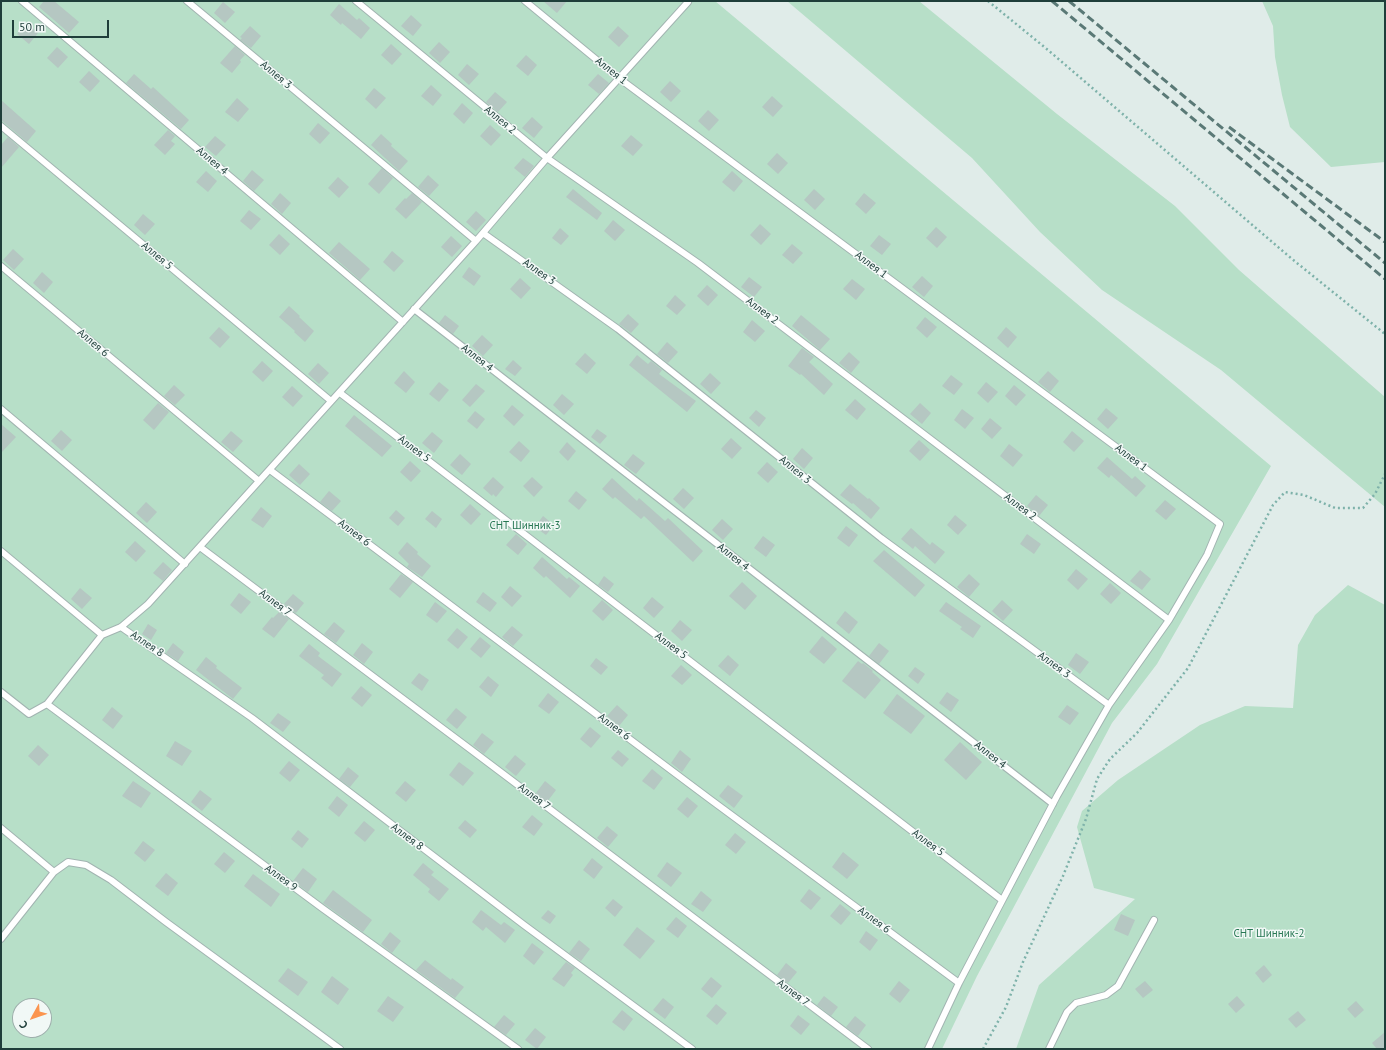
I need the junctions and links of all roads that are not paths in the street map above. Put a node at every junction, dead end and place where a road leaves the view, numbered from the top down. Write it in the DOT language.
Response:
graph roads {
  1 [pos="22,1"];
  2 [pos="187,1"];
  3 [pos="356,1"];
  4 [pos="524,1"];
  5 [pos="688,2"];
  6 [pos="620,79"];
  7 [pos="1,126"];
  8 [pos="547,158"];
  9 [pos="483,233"];
  10 [pos="476,241"];
  11 [pos="1,266"];
  12 [pos="414,309"];
  13 [pos="403,322"];
  14 [pos="340,393"];
  15 [pos="331,401"];
  16 [pos="1,409"];
  17 [pos="270,470"];
  18 [pos="259,481"];
  19 [pos="200,547"];
  20 [pos="1,551"];
  21 [pos="185,564"];
  22 [pos="1169,620"];
  23 [pos="121,627"];
  24 [pos="102,635"];
  25 [pos="1,692"];
  26 [pos="46,704"];
  27 [pos="1110,705"];
  28 [pos="1053,804"];
  29 [pos="1,828"];
  30 [pos="54,872"];
  31 [pos="1002,900"];
  32 [pos="1154,920"];
  33 [pos="1,939"];
  34 [pos="959,983"];
  35 [pos="340,1049"];
  36 [pos="518,1049"];
  37 [pos="692,1049"];
  38 [pos="868,1049"];
  39 [pos="928,1049"];
  40 [pos="1049,1049"];
  1 -- 13 [label="lane, Аллея 4"];
  2 -- 10 [label="lane, Аллея 3"];
  3 -- 8 [label="lane, Аллея 2"];
  4 -- 6 [label="lane, Аллея 1"];
  5 -- 6 [label="lane"];
  6 -- 8 [label="lane"];
  6 -- 22 [label="lane, Аллея 1"];
  7 -- 15 [label="lane, Аллея 5"];
  8 -- 9 [label="lane"];
  8 -- 22 [label="lane, Аллея 2"];
  9 -- 10 [label="lane"];
  9 -- 27 [label="lane, Аллея 3"];
  10 -- 12 [label="lane"];
  11 -- 18 [label="lane, Аллея 6"];
  12 -- 13 [label="lane"];
  12 -- 28 [label="lane, Аллея 4"];
  13 -- 14 [label="lane"];
  14 -- 15 [label="lane"];
  14 -- 31 [label="lane, Аллея 5"];
  15 -- 17 [label="lane"];
  16 -- 21 [label="lane"];
  17 -- 18 [label="lane"];
  17 -- 34 [label="lane, Аллея 6"];
  18 -- 19 [label="lane"];
  19 -- 21 [label="lane"];
  19 -- 38 [label="lane, Аллея 7"];
  20 -- 24 [label="lane"];
  21 -- 23 [label="lane"];
  22 -- 27 [label="lane"];
  23 -- 24 [label="lane"];
  23 -- 37 [label="lane, Аллея 8"];
  24 -- 26 [label="lane"];
  25 -- 26 [label="lane"];
  26 -- 36 [label="lane, Аллея 9"];
  27 -- 28 [label="lane"];
  28 -- 31 [label="lane"];
  29 -- 30 [label="lane"];
  30 -- 33 [label="lane"];
  30 -- 35 [label="lane"];
  31 -- 34 [label="lane"];
  32 -- 40 [label="lane"];
  34 -- 39 [label="lane"];
}
